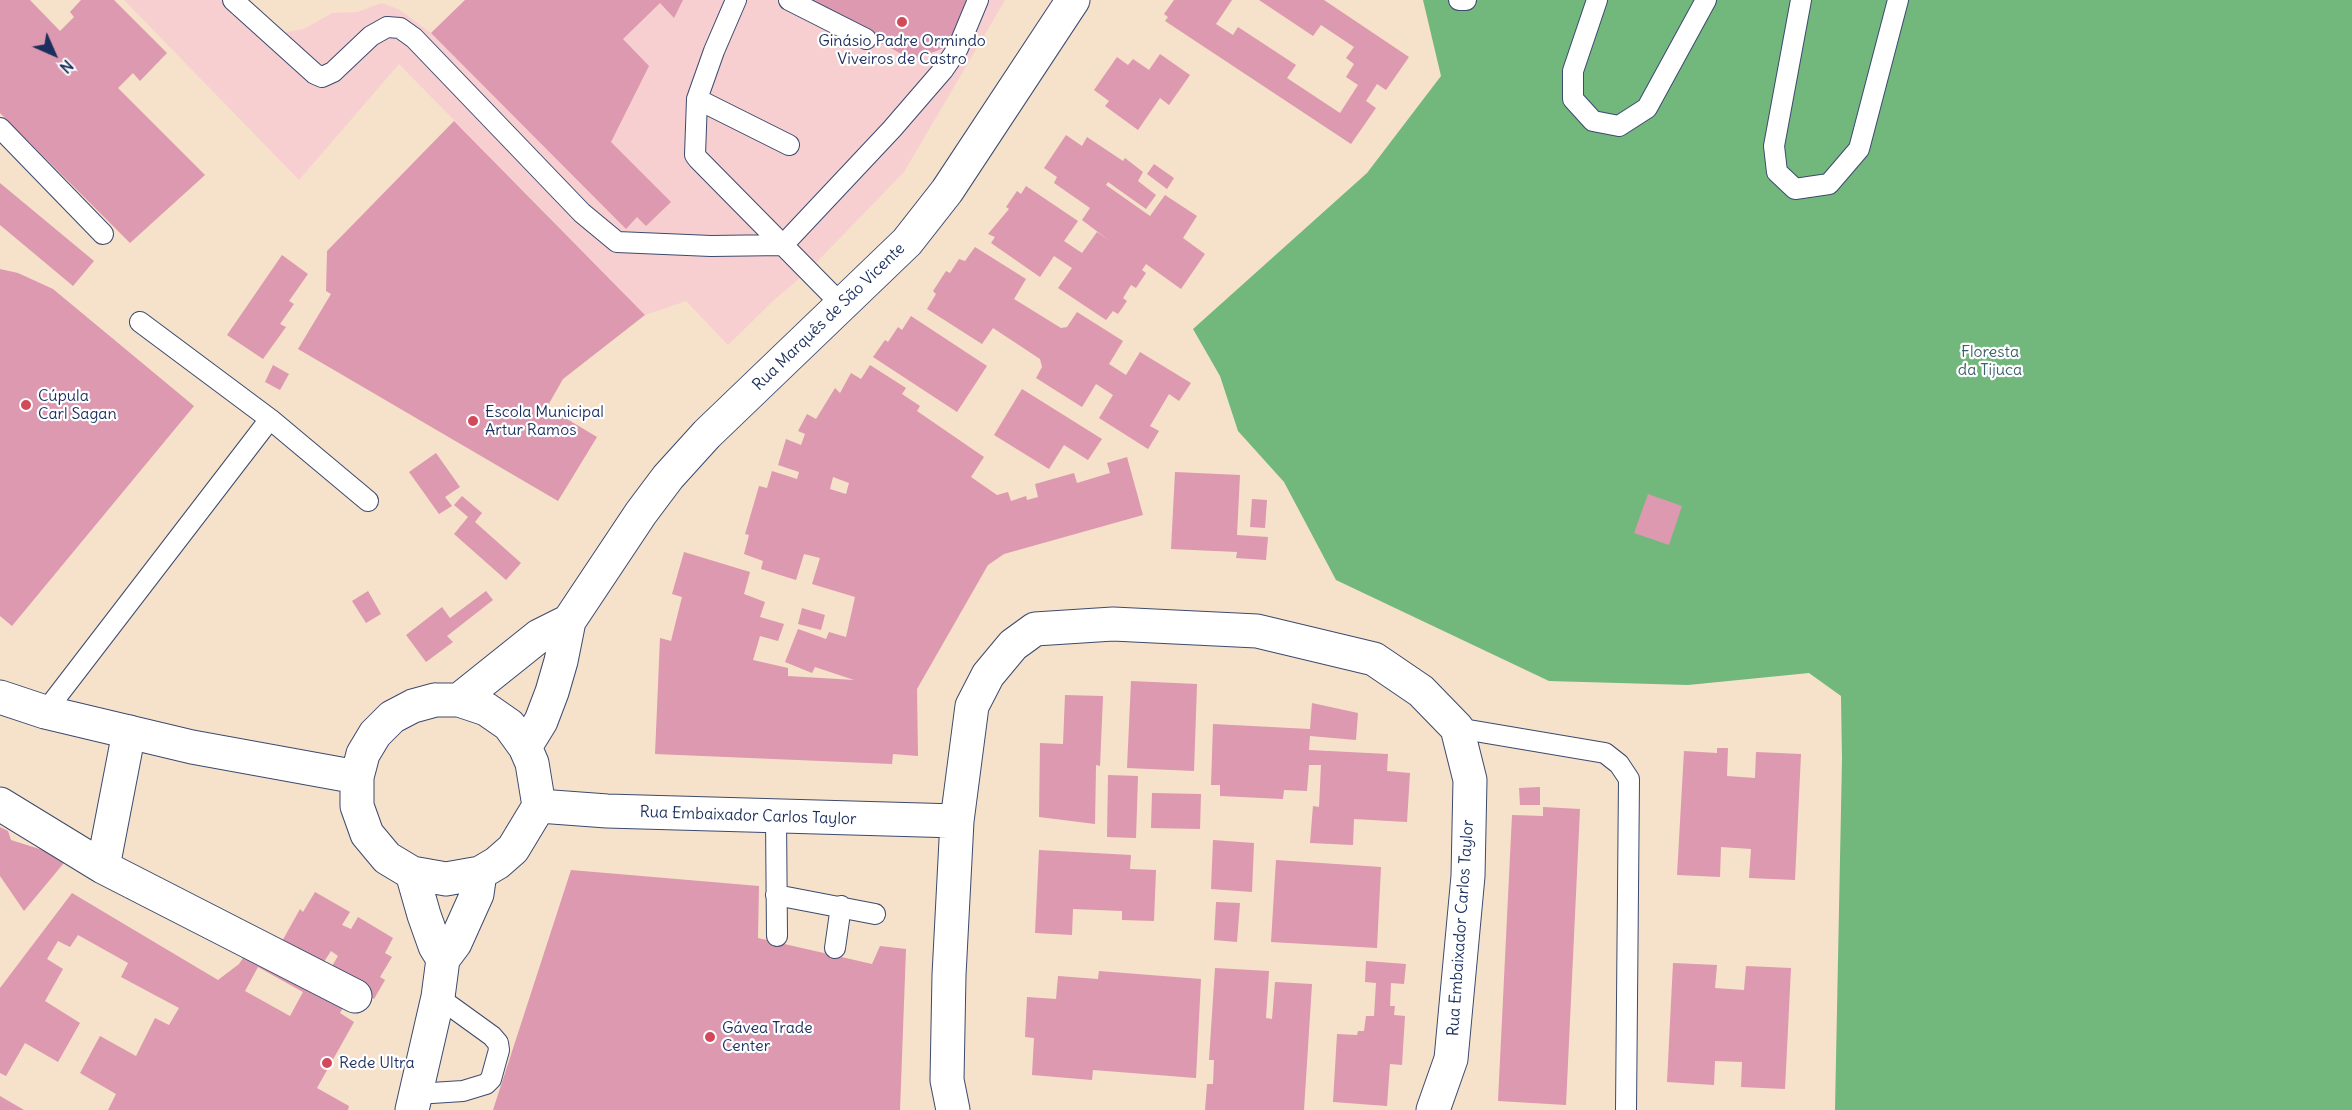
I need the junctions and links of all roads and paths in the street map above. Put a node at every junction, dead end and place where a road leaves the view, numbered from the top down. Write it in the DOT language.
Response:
graph roads {
  1 [pos="233,0"];
  2 [pos="736,0"];
  3 [pos="789,0"];
  4 [pos="978,0"];
  5 [pos="1073,0"];
  6 [pos="1459,0"];
  7 [pos="1466,0"];
  8 [pos="1597,0"];
  9 [pos="1706,0"];
  10 [pos="1800,0"];
  11 [pos="1898,0"];
  12 [pos="867,39"];
  13 [pos="697,99"];
  14 [pos="0,128"];
  15 [pos="789,145"];
  16 [pos="103,234"];
  17 [pos="783,245"];
  18 [pos="842,305"];
  19 [pos="140,322"];
  20 [pos="270,418"];
  21 [pos="368,501"];
  22 [pos="569,621"];
  23 [pos="0,697"];
  24 [pos="459,700"];
  25 [pos="45,712"];
  26 [pos="1457,728"];
  27 [pos="129,732"];
  28 [pos="525,747"];
  29 [pos="357,777"];
  30 [pos="0,804"];
  31 [pos="539,806"];
  32 [pos="776,817"];
  33 [pos="957,821"];
  34 [pos="103,867"];
  35 [pos="412,873"];
  36 [pos="480,873"];
  37 [pos="776,895"];
  38 [pos="841,906"];
  39 [pos="875,914"];
  40 [pos="777,936"];
  41 [pos="835,948"];
  42 [pos="443,959"];
  43 [pos="355,996"];
  44 [pos="438,997"];
  45 [pos="414,1102"];
  46 [pos="953,1110"];
  47 [pos="1434,1110"];
  48 [pos="1626,1110"];
  1 -- 17 [label="lane"];
  2 -- 13 [label="lane"];
  3 -- 12 [label="lane"];
  4 -- 17 [label="lane"];
  5 -- 18 [label="street, Rua Marquês de São Vicente"];
  6 -- 7 [label="lane"];
  8 -- 9 [label="lane"];
  10 -- 11 [label="lane"];
  13 -- 15 [label="lane"];
  13 -- 17 [label="lane"];
  14 -- 16 [label="lane"];
  17 -- 18 [label="lane"];
  18 -- 22 [label="street, Rua Marquês de São Vicente"];
  19 -- 20 [label="lane"];
  20 -- 21 [label="lane"];
  20 -- 25 [label="lane"];
  22 -- 24 [label="street, Rua Marquês de São Vicente"];
  22 -- 28 [label="street, Rua Marquês de São Vicente"];
  23 -- 25 [label="street"];
  24 -- 28 [label="street"];
  24 -- 29 [label="street"];
  25 -- 27 [label="street"];
  26 -- 33 [label="street"];
  26 -- 47 [label="street, Rua Embaixador Carlos Taylor"];
  26 -- 48 [label="lane"];
  27 -- 29 [label="street"];
  27 -- 34 [label="street"];
  28 -- 31 [label="street"];
  29 -- 35 [label="street"];
  30 -- 34 [label="street"];
  31 -- 32 [label="street, Rua Embaixador Carlos Taylor"];
  31 -- 36 [label="street"];
  32 -- 33 [label="street, Rua Embaixador Carlos Taylor"];
  32 -- 37 [label="lane"];
  33 -- 46 [label="street"];
  34 -- 43 [label="street"];
  35 -- 36 [label="street"];
  35 -- 42 [label="street"];
  36 -- 42 [label="street"];
  37 -- 38 [label="lane"];
  37 -- 40 [label="lane"];
  38 -- 39 [label="lane"];
  38 -- 41 [label="lane"];
  42 -- 44 [label="street"];
  44 -- 45 [label="street"];
  44 -- 45 [label="lane"];
}
